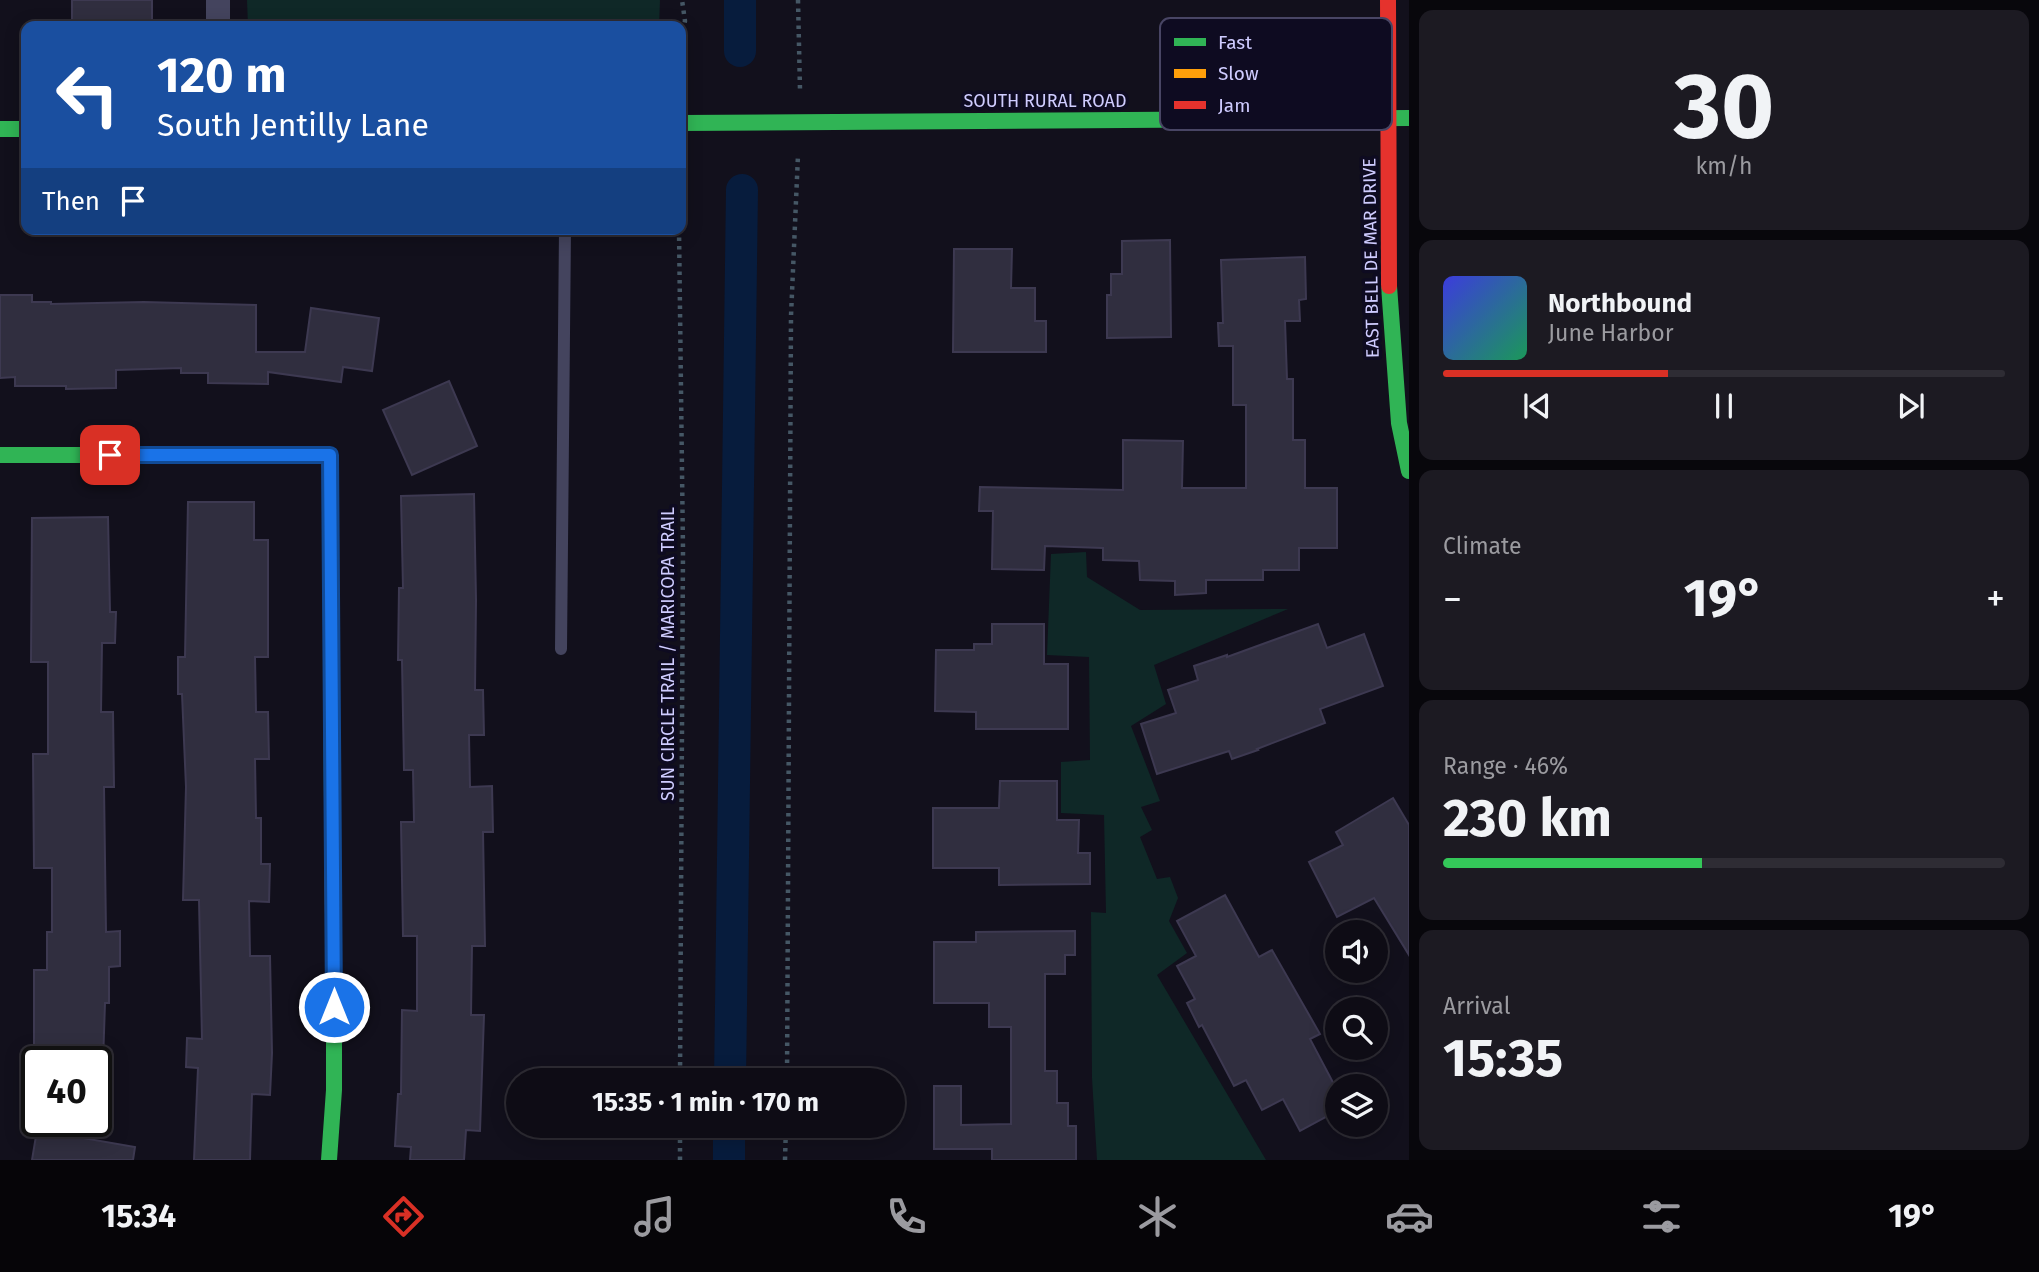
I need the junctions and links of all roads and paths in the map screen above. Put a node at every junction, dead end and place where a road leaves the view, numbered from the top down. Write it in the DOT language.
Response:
graph roads {
  1 [pos="218,0"];
  2 [pos="682,0"];
  3 [pos="798,0"];
  4 [pos="1388,0"];
  5 [pos="1388,18"];
  6 [pos="218,21"];
  7 [pos="685,21"];
  8 [pos="1160,120"];
  9 [pos="801,121"];
  10 [pos="686,123"];
  11 [pos="0,129"];
  12 [pos="21,129"];
  13 [pos="1388,130"];
  14 [pos="565,235"];
  15 [pos="680,235"];
  16 [pos="0,455"];
  17 [pos="1409,471"];
  18 [pos="561,649"];
  19 [pos="680,1068"];
  20 [pos="788,1068"];
  21 [pos="680,1138"];
  22 [pos="786,1138"];
  23 [pos="329,1160"];
  24 [pos="680,1160"];
  25 [pos="785,1160"];
  1 -- 6 [label="street"];
  2 -- 7 [label="path"];
  3 -- 9 [label="path"];
  4 -- 5 [label="street, EAST BELL DE MAR DRIVE"];
  8 -- 9 [label="street, SOUTH RURAL ROAD"];
  9 -- 10 [label="street, SOUTH RURAL ROAD"];
  9 -- 20 [label="path"];
  11 -- 12 [label="street"];
  13 -- 17 [label="street, EAST BELL DE MAR DRIVE"];
  14 -- 18 [label="lane"];
  15 -- 19 [label="path, SUN CIRCLE TRAIL / MARICOPA TRAIL"];
  16 -- 23 [label="street"];
  21 -- 24 [label="path"];
  22 -- 25 [label="path"];
}
